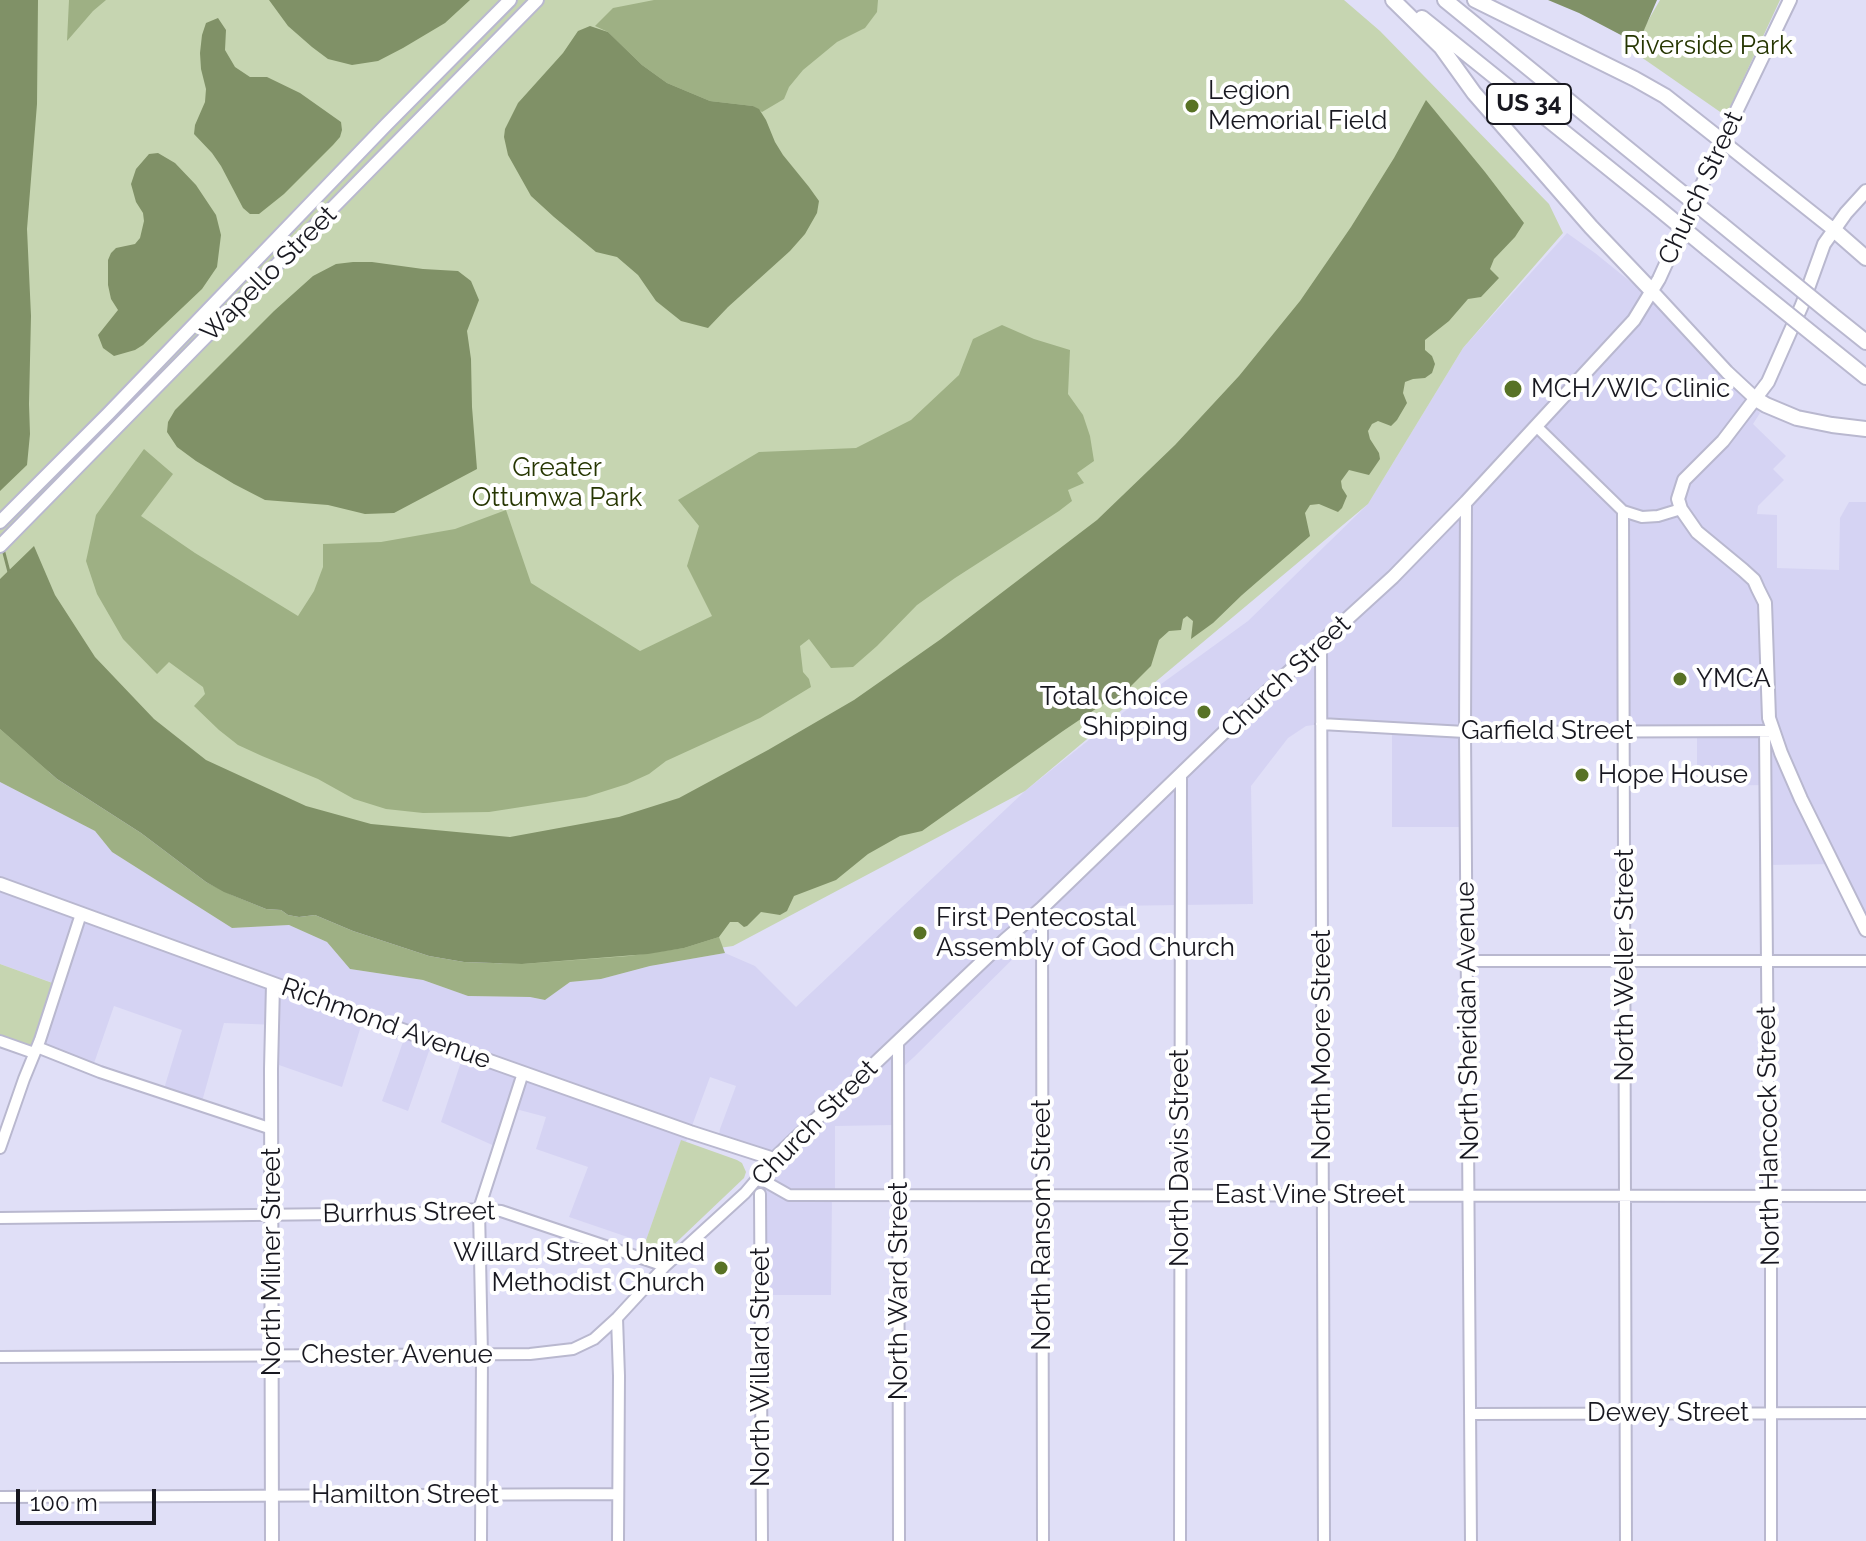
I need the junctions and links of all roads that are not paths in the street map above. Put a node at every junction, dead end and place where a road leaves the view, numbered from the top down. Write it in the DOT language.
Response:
graph roads {
  1 [pos="510,0"];
  2 [pos="537,0"];
  3 [pos="1393,0"];
  4 [pos="1400,0"];
  5 [pos="1445,0"];
  6 [pos="1475,0"];
  7 [pos="1790,0"];
  8 [pos="1722,141"];
  9 [pos="1866,191"];
  10 [pos="1834,230"];
  11 [pos="1866,258"];
  12 [pos="1652,291"];
  13 [pos="1866,342"];
  14 [pos="1866,377"];
  15 [pos="1756,399"];
  16 [pos="1536,426"];
  17 [pos="1866,429"];
  18 [pos="1466,502"];
  19 [pos="1681,509"];
  20 [pos="1623,511"];
  21 [pos="0,522"];
  22 [pos="0,546"];
  23 [pos="1321,645"];
  24 [pos="1321,724"];
  25 [pos="1624,731"];
  26 [pos="1769,731"];
  27 [pos="1465,732"];
  28 [pos="1181,775"];
  29 [pos="0,884"];
  30 [pos="1042,908"];
  31 [pos="81,914"];
  32 [pos="1866,930"];
  33 [pos="1467,961"];
  34 [pos="1625,961"];
  35 [pos="1767,961"];
  36 [pos="1866,961"];
  37 [pos="273,984"];
  38 [pos="0,1041"];
  39 [pos="898,1042"];
  40 [pos="35,1050"];
  41 [pos="523,1073"];
  42 [pos="272,1129"];
  43 [pos="0,1148"];
  44 [pos="774,1159"];
  45 [pos="759,1178"];
  46 [pos="760,1194"];
  47 [pos="898,1195"];
  48 [pos="1042,1195"];
  49 [pos="1180,1195"];
  50 [pos="1323,1195"];
  51 [pos="1469,1195"];
  52 [pos="1625,1196"];
  53 [pos="1769,1196"];
  54 [pos="1866,1196"];
  55 [pos="479,1209"];
  56 [pos="272,1215"];
  57 [pos="0,1218"];
  58 [pos="665,1266"];
  59 [pos="617,1318"];
  60 [pos="271,1355"];
  61 [pos="482,1355"];
  62 [pos="0,1357"];
  63 [pos="1626,1413"];
  64 [pos="1770,1413"];
  65 [pos="1866,1413"];
  66 [pos="1470,1414"];
  67 [pos="482,1494"];
  68 [pos="618,1494"];
  69 [pos="272,1496"];
  70 [pos="0,1497"];
  71 [pos="272,1541"];
  72 [pos="481,1541"];
  73 [pos="618,1541"];
  74 [pos="762,1541"];
  75 [pos="899,1541"];
  76 [pos="1043,1541"];
  77 [pos="1180,1541"];
  78 [pos="1324,1541"];
  79 [pos="1471,1541"];
  80 [pos="1626,1541"];
  81 [pos="1771,1541"];
  1 -- 21 [label="main road, Wapello Street"];
  2 -- 22 [label="main road, Wapello Street"];
  3 -- 12 [label="highway"];
  4 -- 14 [label="highway, US 34, bridge"];
  5 -- 13 [label="highway, US 34, bridge"];
  6 -- 8 [label="highway"];
  7 -- 8 [label="main road, Church Street"];
  8 -- 10 [label="main road"];
  8 -- 12 [label="main road, Church Street"];
  9 -- 10 [label="main road"];
  10 -- 11 [label="highway"];
  10 -- 15 [label="main road"];
  12 -- 15 [label="main road"];
  12 -- 16 [label="main road, Church Street"];
  15 -- 17 [label="highway"];
  15 -- 19 [label="main road"];
  16 -- 18 [label="main road, Church Street"];
  16 -- 20 [label="street"];
  18 -- 23 [label="main road, Church Street"];
  18 -- 27 [label="street, North Sheridan Avenue"];
  19 -- 20 [label="street"];
  19 -- 26 [label="main road, North Hancock Street"];
  20 -- 25 [label="street, North Weller Street"];
  23 -- 24 [label="street, North Moore Street"];
  23 -- 28 [label="main road, Church Street"];
  24 -- 27 [label="street, Garfield Street"];
  24 -- 50 [label="street, North Moore Street"];
  25 -- 26 [label="street, Garfield Street"];
  25 -- 27 [label="street, Garfield Street"];
  25 -- 34 [label="street, North Weller Street"];
  26 -- 32 [label="main road, North Hancock Street"];
  26 -- 35 [label="street, North Hancock Street"];
  27 -- 33 [label="street, North Sheridan Avenue"];
  28 -- 30 [label="main road, Church Street"];
  28 -- 49 [label="street, North Davis Street"];
  29 -- 31 [label="main road, Richmond Avenue"];
  30 -- 39 [label="main road, Church Street"];
  30 -- 48 [label="street, North Ransom Street"];
  31 -- 37 [label="main road, Richmond Avenue"];
  31 -- 40 [label="street"];
  33 -- 34 [label="street"];
  33 -- 51 [label="street, North Sheridan Avenue"];
  34 -- 35 [label="street"];
  34 -- 52 [label="street, North Weller Street"];
  35 -- 36 [label="street"];
  35 -- 53 [label="street, North Hancock Street"];
  37 -- 41 [label="main road, Richmond Avenue"];
  37 -- 42 [label="main road, North Milner Street"];
  38 -- 40 [label="street"];
  39 -- 44 [label="main road, Church Street"];
  39 -- 47 [label="street, North Ward Street"];
  40 -- 42 [label="street"];
  40 -- 43 [label="street"];
  41 -- 44 [label="main road, Richmond Avenue"];
  41 -- 55 [label="street"];
  42 -- 56 [label="main road, North Milner Street"];
  44 -- 45 [label="street, Church Street"];
  45 -- 47 [label="street, East Vine Street"];
  45 -- 58 [label="street, Church Street"];
  46 -- 74 [label="street, North Willard Street"];
  47 -- 48 [label="street, East Vine Street"];
  47 -- 75 [label="street, North Ward Street"];
  48 -- 49 [label="street, East Vine Street"];
  48 -- 76 [label="street, North Ransom Street"];
  49 -- 50 [label="street, East Vine Street"];
  49 -- 77 [label="street, North Davis Street"];
  50 -- 51 [label="street, East Vine Street"];
  50 -- 78 [label="street, North Moore Street"];
  51 -- 52 [label="street, East Vine Street"];
  51 -- 66 [label="street, North Sheridan Avenue"];
  52 -- 53 [label="street, East Vine Street"];
  52 -- 63 [label="street, North Weller Street"];
  53 -- 54 [label="street, East Vine Street"];
  53 -- 64 [label="street, North Hancock Street"];
  55 -- 56 [label="street, Burrhus Street"];
  55 -- 58 [label="street, Burrhus Street"];
  55 -- 61 [label="street"];
  56 -- 57 [label="street, Burrhus Street"];
  56 -- 60 [label="main road, North Milner Street"];
  58 -- 59 [label="street, Chester Avenue"];
  59 -- 61 [label="street, Chester Avenue"];
  59 -- 68 [label="street"];
  60 -- 61 [label="street, Chester Avenue"];
  60 -- 62 [label="street, Chester Avenue"];
  60 -- 69 [label="main road, North Milner Street"];
  61 -- 67 [label="street"];
  63 -- 64 [label="street, Dewey Street"];
  63 -- 66 [label="street, Dewey Street"];
  63 -- 80 [label="street, North Weller Street"];
  64 -- 65 [label="street, Dewey Street"];
  64 -- 81 [label="street, North Hancock Street"];
  66 -- 79 [label="street, North Sheridan Avenue"];
  67 -- 68 [label="street, Hamilton Street"];
  67 -- 69 [label="street, Hamilton Street"];
  67 -- 72 [label="street"];
  68 -- 73 [label="street"];
  69 -- 70 [label="street, Hamilton Street"];
  69 -- 71 [label="main road, North Milner Street"];
}
